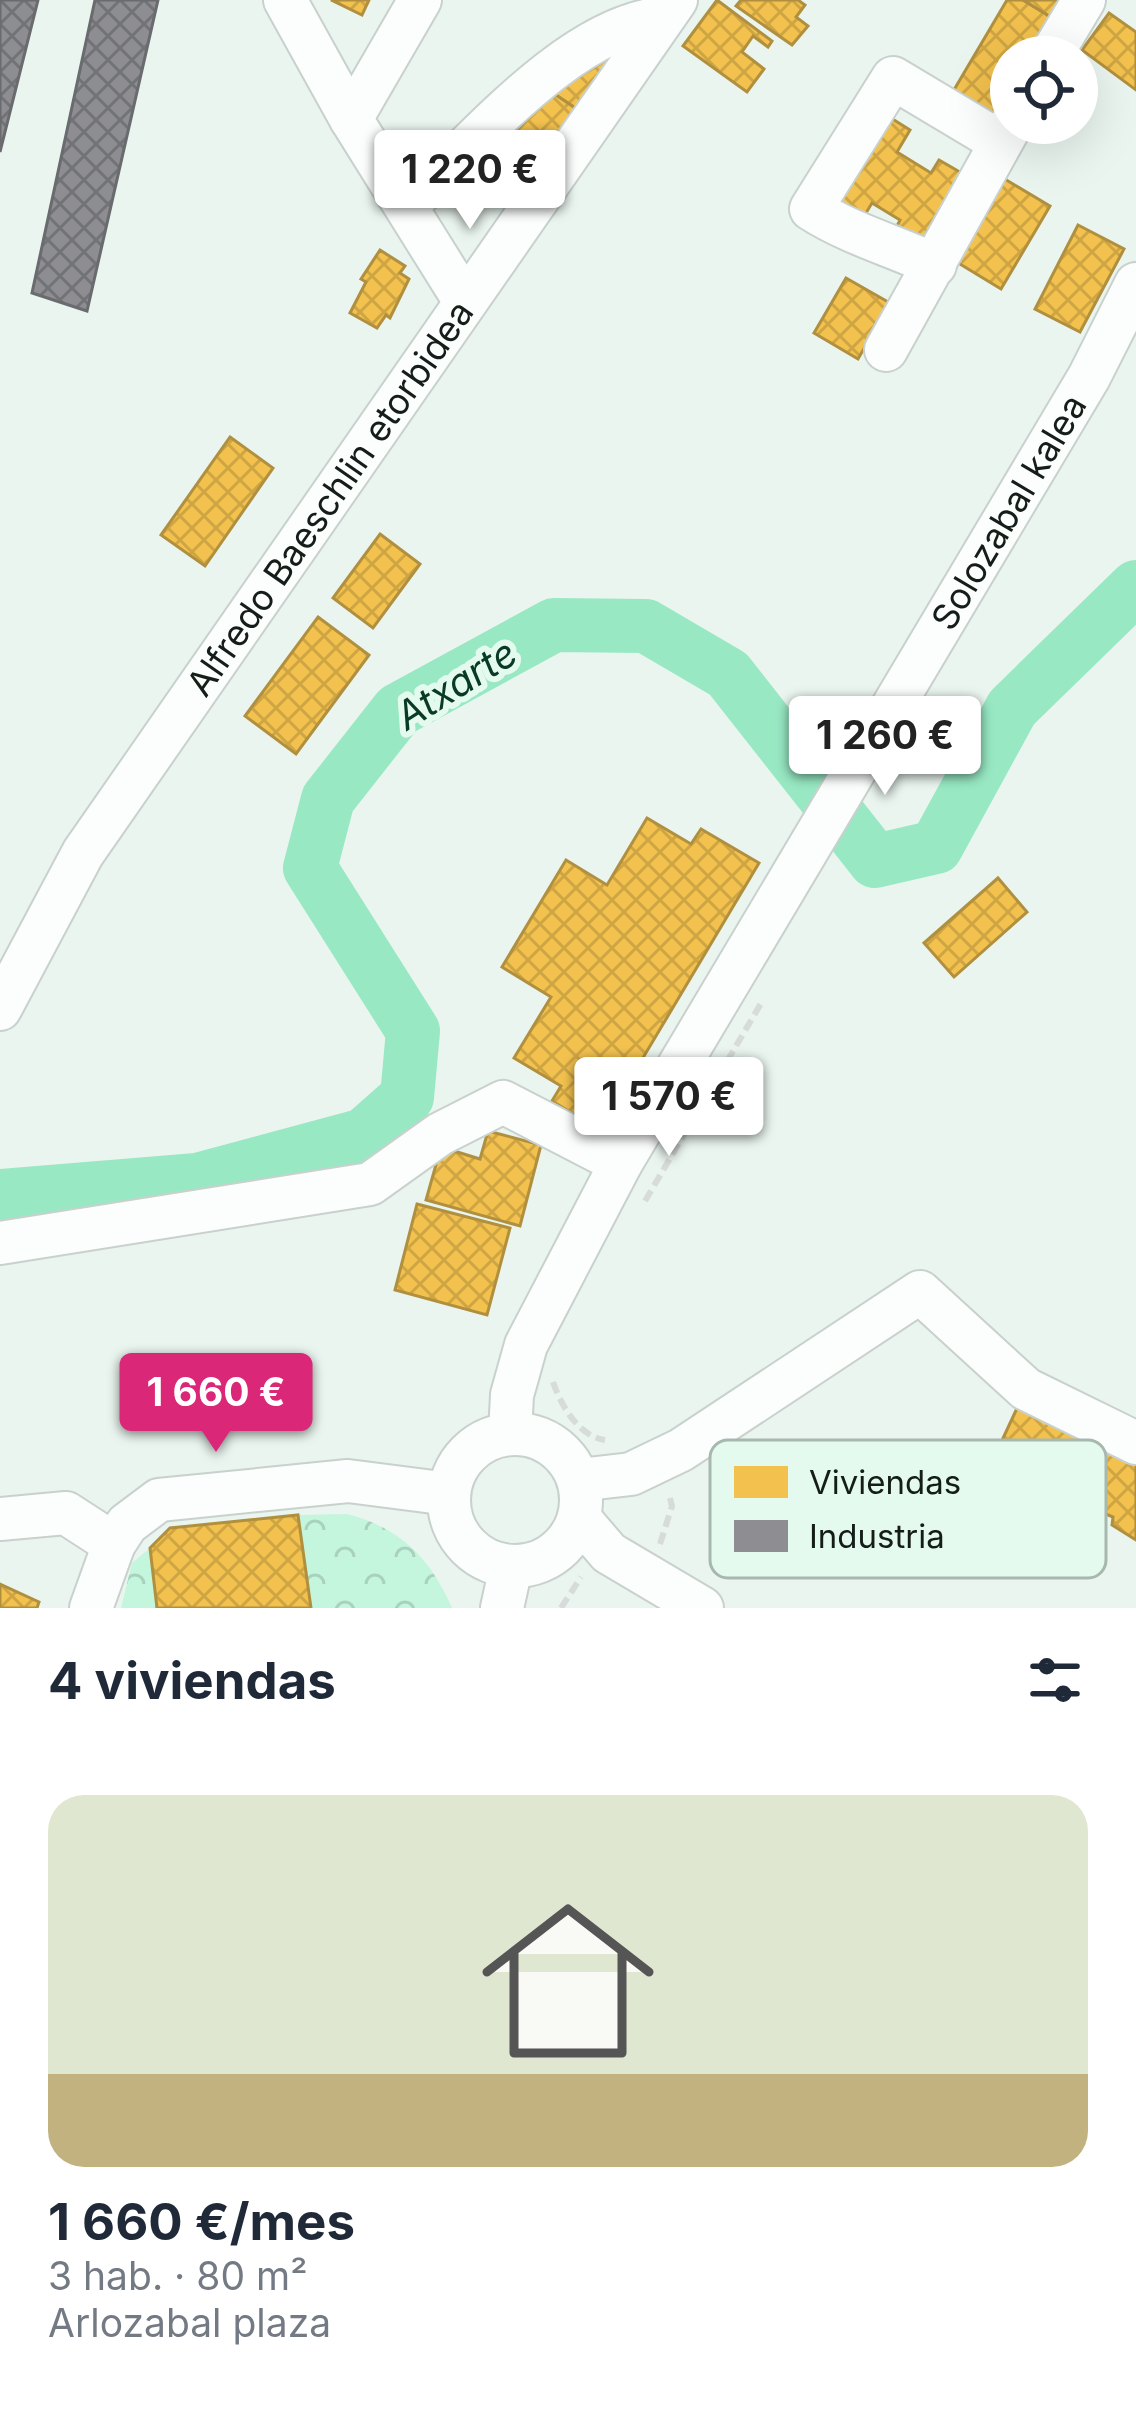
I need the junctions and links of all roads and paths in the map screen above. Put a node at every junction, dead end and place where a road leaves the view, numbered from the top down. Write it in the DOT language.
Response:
graph roads {
  1 [pos="285,0"];
  2 [pos="420,0"];
  3 [pos="1084,0"];
  4 [pos="670,9"];
  5 [pos="1063,36"];
  6 [pos="351,119"];
  7 [pos="990,124"];
  8 [pos="1000,144"];
  9 [pos="408,204"];
  10 [pos="935,265"];
  11 [pos="1136,284"];
  12 [pos="464,300"];
  13 [pos="886,350"];
  14 [pos="765,985"];
  15 [pos="0,1009"];
  16 [pos="622,1163"];
  17 [pos="639,1212"];
  18 [pos="0,1243"];
  19 [pos="548,1369"];
  20 [pos="510,1433"];
  21 [pos="611,1440"];
  22 [pos="1136,1443"];
  23 [pos="656,1462"];
  24 [pos="448,1494"];
  25 [pos="579,1499"];
  26 [pos="0,1519"];
  27 [pos="114,1544"];
  28 [pos="587,1571"];
  29 [pos="645,1575"];
  30 [pos="506,1587"];
  31 [pos="91,1608"];
  32 [pos="561,1608"];
  33 [pos="702,1608"];
  1 -- 6 [label="street"];
  2 -- 6 [label="street"];
  3 -- 5 [label="street"];
  4 -- 9 [label="street"];
  4 -- 12 [label="street, Alfredo Baeschlin etorbidea"];
  6 -- 9 [label="street"];
  7 -- 10 [label="street"];
  8 -- 10 [label="street"];
  9 -- 12 [label="street"];
  10 -- 13 [label="street"];
  11 -- 16 [label="street, Solozabal kalea"];
  12 -- 15 [label="street, Alfredo Baeschlin etorbidea"];
  14 -- 17 [label="path"];
  16 -- 18 [label="street"];
  16 -- 20 [label="street, Solozabal kalea"];
  19 -- 21 [label="path"];
  20 -- 24 [label="street"];
  20 -- 25 [label="street"];
  22 -- 23 [label="street"];
  23 -- 25 [label="street"];
  23 -- 29 [label="path"];
  24 -- 27 [label="street"];
  24 -- 30 [label="street"];
  25 -- 29 [label="street"];
  25 -- 30 [label="street"];
  26 -- 27 [label="street"];
  27 -- 31 [label="street"];
  28 -- 32 [label="path"];
  29 -- 33 [label="street"];
}
